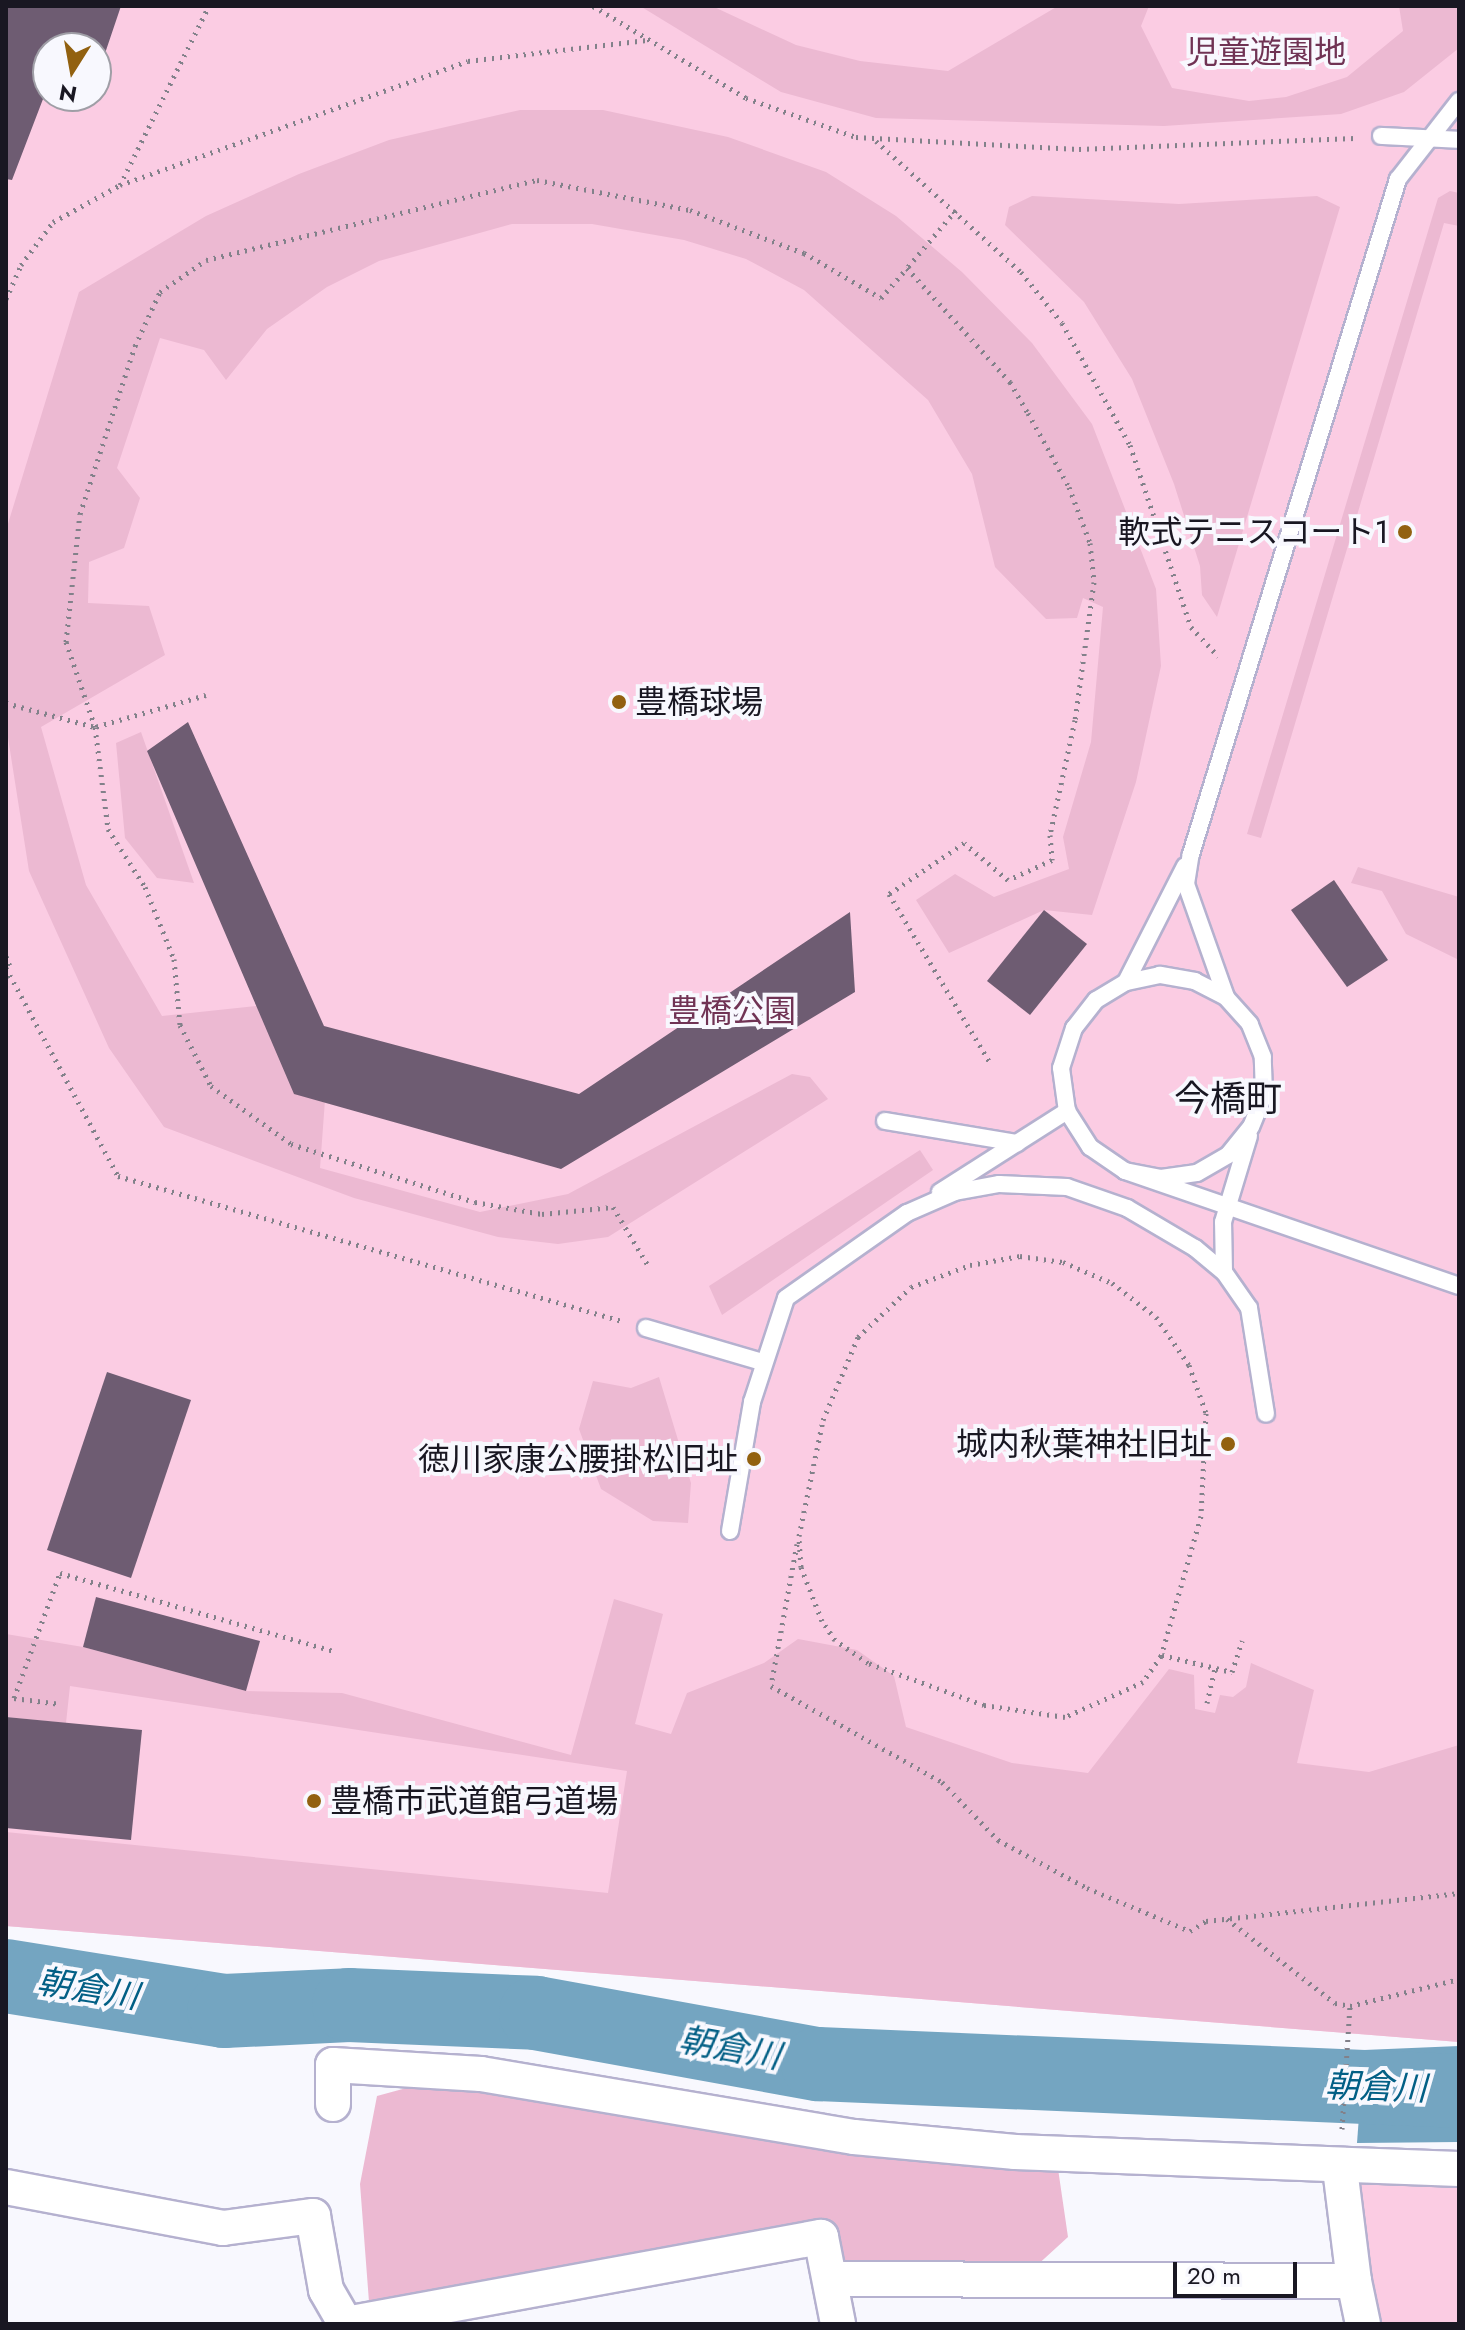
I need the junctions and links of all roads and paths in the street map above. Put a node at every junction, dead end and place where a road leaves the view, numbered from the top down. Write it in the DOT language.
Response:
graph roads {
  1 [pos="209,6"];
  2 [pos="593,6"];
  3 [pos="648,40"];
  4 [pos="1459,101"];
  5 [pos="1381,136"];
  6 [pos="1433,137"];
  7 [pos="876,140"];
  8 [pos="1459,140"];
  9 [pos="120,185"];
  10 [pos="956,210"];
  11 [pos="907,268"];
  12 [pos="6,299"];
  13 [pos="1218,656"];
  14 [pos="206,695"];
  15 [pos="6,703"];
  16 [pos="95,727"];
  17 [pos="1191,854"];
  18 [pos="6,956"];
  19 [pos="9,969"];
  20 [pos="1126,982"];
  21 [pos="1226,997"];
  22 [pos="989,1061"];
  23 [pos="1067,1111"];
  24 [pos="885,1121"];
  25 [pos="1251,1127"];
  26 [pos="1017,1143"];
  27 [pos="1125,1171"];
  28 [pos="1227,1206"];
  29 [pos="907,1213"];
  30 [pos="649,1267"];
  31 [pos="1224,1272"];
  32 [pos="1459,1286"];
  33 [pos="646,1328"];
  34 [pos="762,1362"];
  35 [pos="1266,1414"];
  36 [pos="730,1531"];
  37 [pos="799,1536"];
  38 [pos="1242,1641"];
  39 [pos="334,1651"];
  40 [pos="1162,1655"];
  41 [pos="1215,1668"];
  42 [pos="6,1697"];
  43 [pos="14,1698"];
  44 [pos="1207,1703"];
  45 [pos="61,1704"];
  46 [pos="1459,1893"];
  47 [pos="1227,1919"];
  48 [pos="1459,1979"];
  49 [pos="1350,2006"];
  50 [pos="333,2104"];
  51 [pos="1341,2152"];
  52 [pos="1459,2169"];
  53 [pos="6,2187"];
  54 [pos="830,2279"];
  55 [pos="1354,2281"];
  56 [pos="346,2324"];
  57 [pos="838,2324"];
  58 [pos="1363,2324"];
  1 -- 9 [label="path"];
  2 -- 3 [label="path"];
  3 -- 7 [label="path"];
  3 -- 9 [label="path"];
  4 -- 6 [label="lane"];
  5 -- 6 [label="lane"];
  5 -- 7 [label="path"];
  6 -- 8 [label="lane"];
  6 -- 17 [label="lane"];
  7 -- 10 [label="path"];
  9 -- 12 [label="path"];
  10 -- 11 [label="path"];
  10 -- 13 [label="path"];
  11 -- 16 [label="path"];
  11 -- 22 [label="path"];
  14 -- 16 [label="path"];
  15 -- 16 [label="path"];
  16 -- 30 [label="path"];
  17 -- 20 [label="lane"];
  17 -- 21 [label="lane"];
  18 -- 19 [label="path"];
  19 -- 33 [label="path"];
  20 -- 21 [label="lane"];
  20 -- 23 [label="lane"];
  21 -- 25 [label="lane"];
  23 -- 26 [label="lane"];
  23 -- 27 [label="lane"];
  24 -- 26 [label="lane"];
  25 -- 27 [label="lane"];
  25 -- 28 [label="lane"];
  26 -- 29 [label="lane"];
  27 -- 28 [label="lane"];
  28 -- 31 [label="lane"];
  28 -- 32 [label="lane"];
  29 -- 31 [label="lane"];
  29 -- 34 [label="lane"];
  31 -- 35 [label="lane"];
  33 -- 34 [label="lane"];
  34 -- 36 [label="lane"];
  37 -- 40 [label="path"];
  37 -- 40 [label="path"];
  37 -- 47 [label="path"];
  38 -- 41 [label="path"];
  39 -- 43 [label="path"];
  40 -- 41 [label="path"];
  41 -- 44 [label="path"];
  42 -- 43 [label="path"];
  43 -- 45 [label="path"];
  46 -- 47 [label="path"];
  47 -- 49 [label="path"];
  48 -- 49 [label="path"];
  49 -- 51 [label="path"];
  50 -- 51 [label="street"];
  51 -- 52 [label="street"];
  51 -- 55 [label="street"];
  53 -- 56 [label="street"];
  54 -- 55 [label="street"];
  54 -- 56 [label="street"];
  54 -- 57 [label="street"];
  55 -- 58 [label="street"];
}
